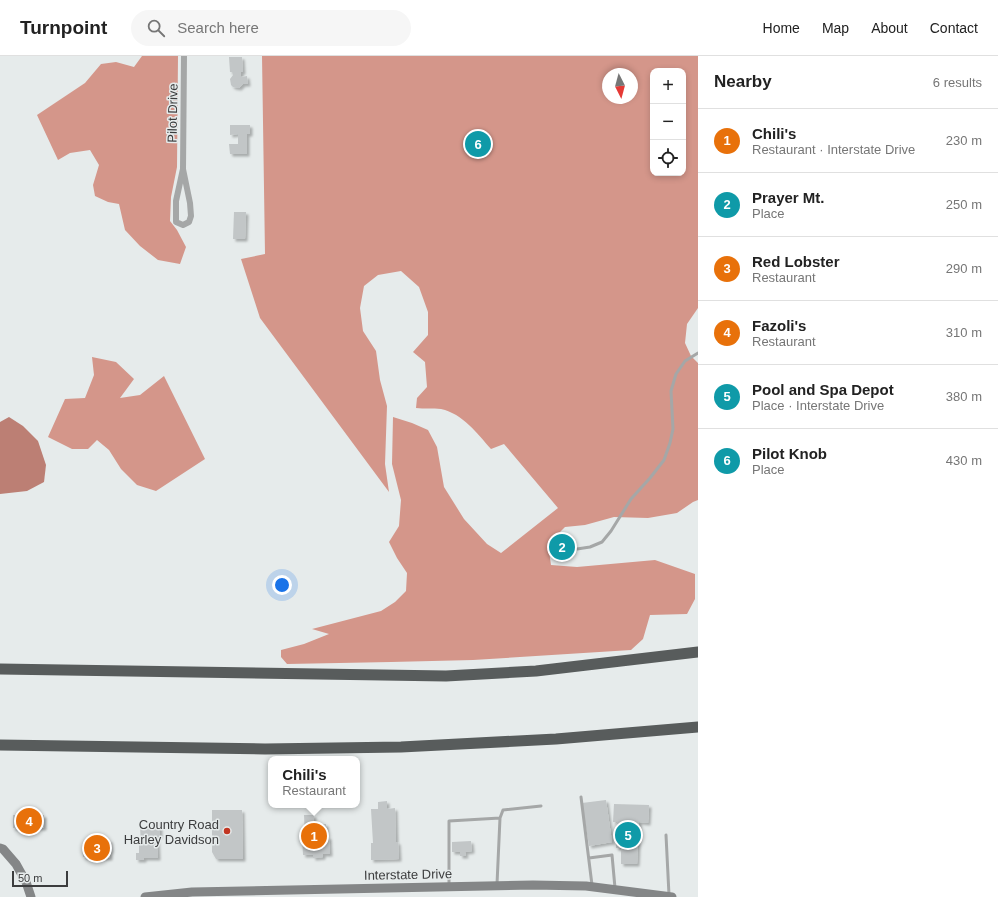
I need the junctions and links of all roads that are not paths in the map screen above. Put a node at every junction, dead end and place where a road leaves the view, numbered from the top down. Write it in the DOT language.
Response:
graph roads {
  1 [pos="184,56"];
  2 [pos="183,170"];
  3 [pos="698,353"];
  4 [pos="577,549"];
  5 [pos="698,652"];
  6 [pos="0,669"];
  7 [pos="698,727"];
  8 [pos="0,745"];
  9 [pos="581,797"];
  10 [pos="541,806"];
  11 [pos="500,818"];
  12 [pos="666,835"];
  13 [pos="0,848"];
  14 [pos="589,858"];
  15 [pos="27,884"];
  16 [pos="497,886"];
  17 [pos="449,887"];
  18 [pos="592,887"];
  19 [pos="615,890"];
  20 [pos="200,894"];
  21 [pos="232,894"];
  22 [pos="250,894"];
  23 [pos="24,897"];
  24 [pos="31,897"];
  25 [pos="145,897"];
  26 [pos="670,897"];
  1 -- 2 [label="street, Pilot Drive"];
  2 -- 2 [label="street, Pilot Drive"];
  3 -- 4 [label="lane"];
  5 -- 6 [label="highway"];
  7 -- 8 [label="highway"];
  9 -- 14 [label="lane"];
  10 -- 11 [label="lane"];
  11 -- 16 [label="lane"];
  11 -- 17 [label="lane"];
  12 -- 26 [label="lane"];
  13 -- 15 [label="main road"];
  14 -- 18 [label="lane"];
  14 -- 19 [label="lane"];
  15 -- 23 [label="main road"];
  15 -- 24 [label="main road"];
  16 -- 17 [label="main road, Interstate Drive"];
  16 -- 18 [label="main road, Interstate Drive"];
  17 -- 22 [label="main road, Interstate Drive"];
  18 -- 19 [label="main road, Interstate Drive"];
  19 -- 26 [label="main road, Interstate Drive"];
  20 -- 21 [label="main road, Interstate Drive"];
  20 -- 25 [label="main road, Interstate Drive"];
  21 -- 22 [label="main road, Interstate Drive"];
}
